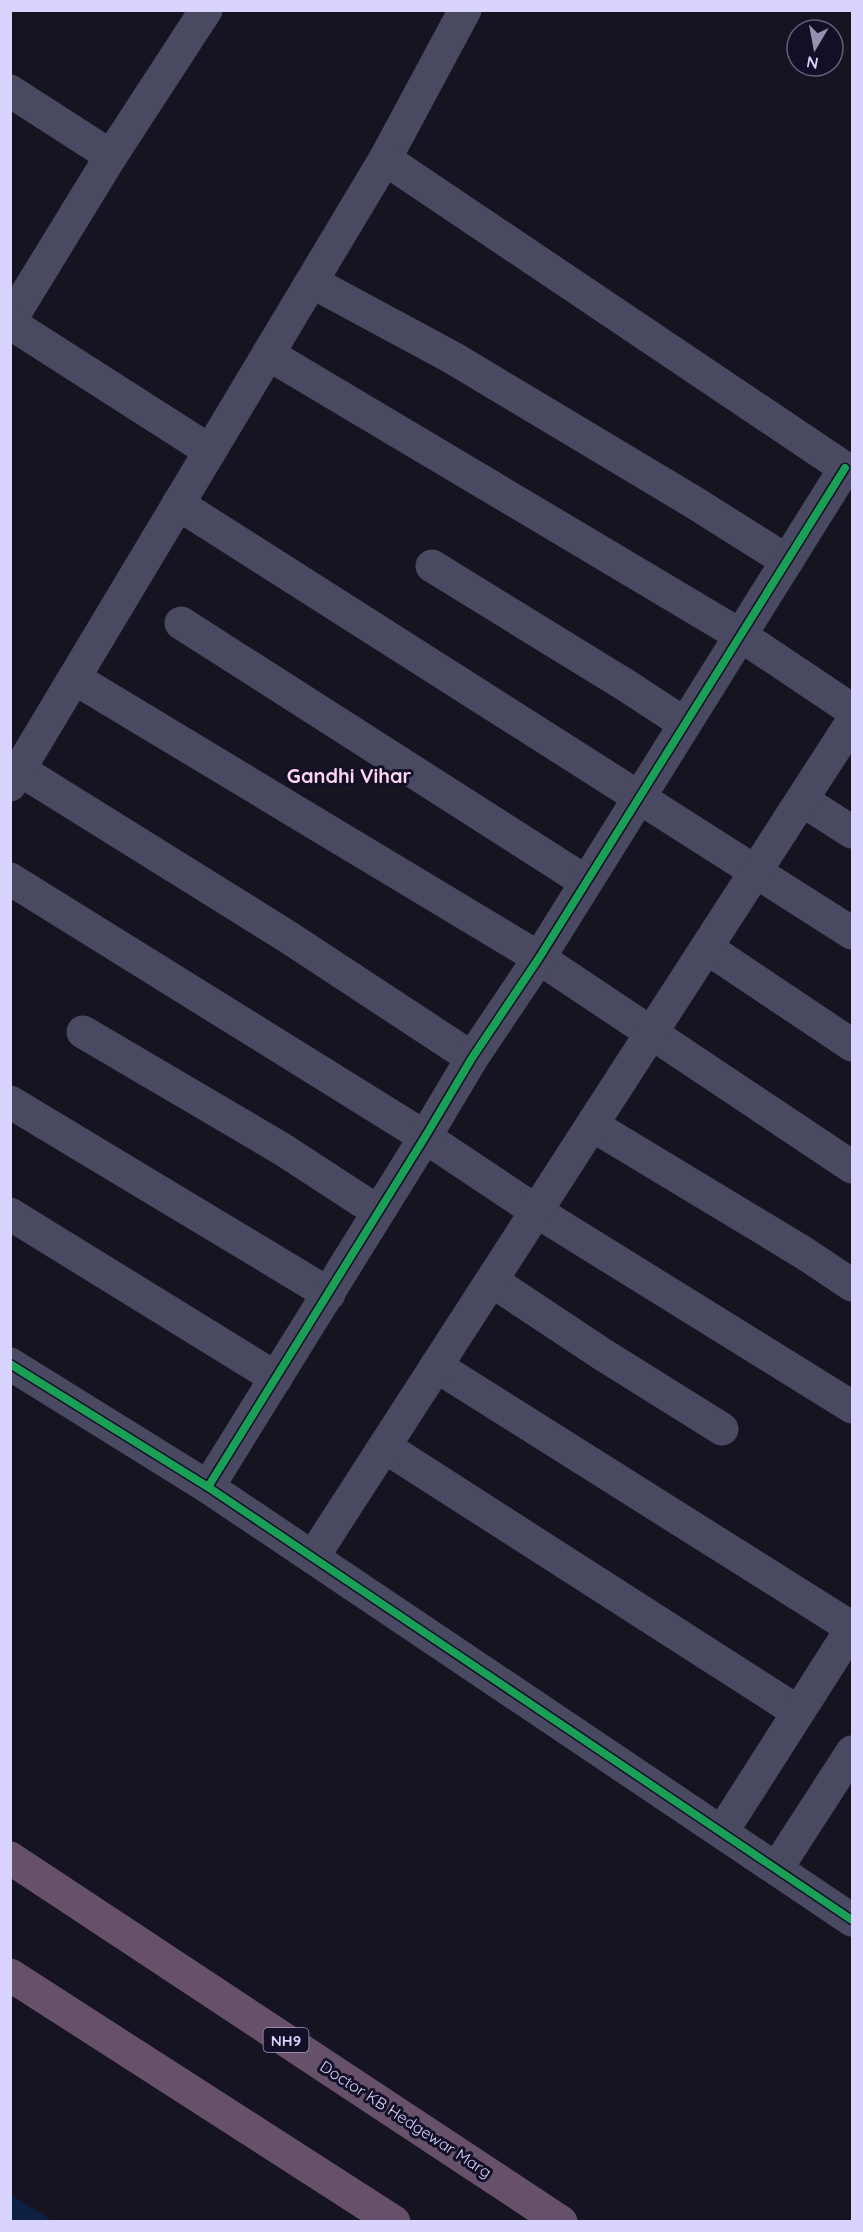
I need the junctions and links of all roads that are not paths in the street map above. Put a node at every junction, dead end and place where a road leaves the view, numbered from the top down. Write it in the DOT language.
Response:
graph roads {
  1 [pos="206,10"];
  2 [pos="465,10"];
  3 [pos="10,91"];
  4 [pos="111,156"];
  5 [pos="385,159"];
  6 [pos="312,282"];
  7 [pos="10,322"];
  8 [pos="268,354"];
  9 [pos="210,451"];
  10 [pos="849,470"];
  11 [pos="178,504"];
  12 [pos="787,561"];
  13 [pos="432,566"];
  14 [pos="181,623"];
  15 [pos="740,635"];
  16 [pos="74,678"];
  17 [pos="852,710"];
  18 [pos="852,722"];
  19 [pos="685,724"];
  20 [pos="15,778"];
  21 [pos="639,797"];
  22 [pos="802,800"];
  23 [pos="852,832"];
  24 [pos="756,872"];
  25 [pos="10,879"];
  26 [pos="586,882"];
  27 [pos="852,933"];
  28 [pos="707,948"];
  29 [pos="539,958"];
  30 [pos="83,1032"];
  31 [pos="652,1033"];
  32 [pos="852,1044"];
  33 [pos="472,1058"];
  34 [pos="10,1102"];
  35 [pos="592,1125"];
  36 [pos="425,1137"];
  37 [pos="852,1167"];
  38 [pos="377,1211"];
  39 [pos="536,1211"];
  40 [pos="10,1214"];
  41 [pos="492,1281"];
  42 [pos="852,1285"];
  43 [pos="329,1294"];
  44 [pos="10,1364"];
  45 [pos="436,1366"];
  46 [pos="276,1378"];
  47 [pos="852,1407"];
  48 [pos="722,1429"];
  49 [pos="385,1446"];
  50 [pos="208,1487"];
  51 [pos="313,1557"];
  52 [pos="852,1628"];
  53 [pos="798,1712"];
  54 [pos="852,1752"];
  55 [pos="722,1832"];
  56 [pos="10,1858"];
  57 [pos="777,1869"];
  58 [pos="852,1919"];
  59 [pos="10,1975"];
  60 [pos="393,2222"];
  61 [pos="561,2222"];
  1 -- 4 [label="street"];
  2 -- 5 [label="street"];
  3 -- 4 [label="street"];
  4 -- 7 [label="street"];
  5 -- 6 [label="street"];
  5 -- 10 [label="street"];
  6 -- 8 [label="street"];
  6 -- 12 [label="street"];
  7 -- 9 [label="street"];
  8 -- 9 [label="street"];
  8 -- 15 [label="street"];
  9 -- 11 [label="street"];
  10 -- 12 [label="street"];
  11 -- 16 [label="street"];
  11 -- 21 [label="street"];
  12 -- 15 [label="street"];
  13 -- 19 [label="street"];
  14 -- 26 [label="street"];
  15 -- 17 [label="street"];
  15 -- 19 [label="street"];
  16 -- 20 [label="street"];
  16 -- 29 [label="street"];
  18 -- 22 [label="street"];
  19 -- 21 [label="street"];
  20 -- 33 [label="street"];
  21 -- 24 [label="street"];
  21 -- 26 [label="street"];
  22 -- 23 [label="street"];
  22 -- 24 [label="street"];
  24 -- 27 [label="street"];
  24 -- 28 [label="street"];
  25 -- 36 [label="street"];
  26 -- 29 [label="street"];
  28 -- 31 [label="street"];
  28 -- 32 [label="street"];
  29 -- 31 [label="street"];
  29 -- 33 [label="street"];
  30 -- 38 [label="street"];
  31 -- 35 [label="street"];
  31 -- 37 [label="street"];
  33 -- 36 [label="street"];
  34 -- 43 [label="street"];
  35 -- 39 [label="street"];
  35 -- 42 [label="street"];
  36 -- 38 [label="street"];
  36 -- 39 [label="street"];
  38 -- 43 [label="street"];
  39 -- 41 [label="street"];
  39 -- 47 [label="street"];
  40 -- 46 [label="street"];
  41 -- 45 [label="street"];
  41 -- 48 [label="street"];
  43 -- 46 [label="street"];
  44 -- 50 [label="street"];
  45 -- 49 [label="street"];
  45 -- 52 [label="street"];
  46 -- 50 [label="street"];
  49 -- 51 [label="street"];
  49 -- 53 [label="street"];
  50 -- 51 [label="street"];
  51 -- 55 [label="street"];
  52 -- 53 [label="street"];
  53 -- 55 [label="street"];
  54 -- 57 [label="street"];
  55 -- 57 [label="street"];
  56 -- 61 [label="highway, Doctor KB Hedgewar Marg / NH9"];
  57 -- 58 [label="street"];
  59 -- 60 [label="highway"];
}
